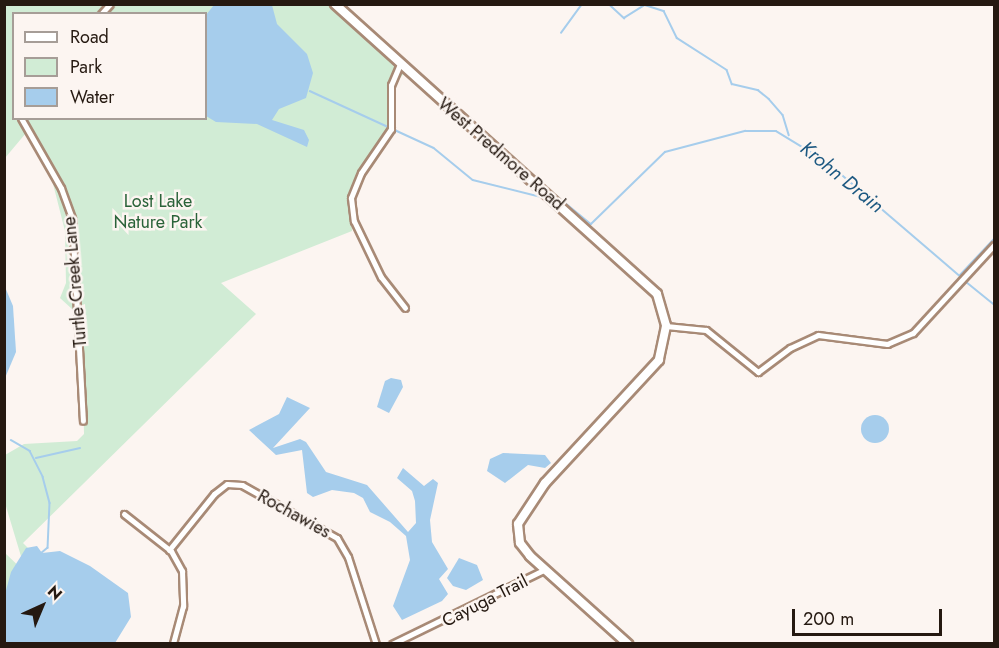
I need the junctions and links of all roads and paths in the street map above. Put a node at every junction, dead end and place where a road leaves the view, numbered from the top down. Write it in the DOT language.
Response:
graph roads {
  1 [pos="335,4"];
  2 [pos="400,64"];
  3 [pos="22,120"];
  4 [pos="994,245"];
  5 [pos="405,308"];
  6 [pos="666,326"];
  7 [pos="83,420"];
  8 [pos="124,514"];
  9 [pos="169,550"];
  10 [pos="544,570"];
  11 [pos="173,644"];
  12 [pos="376,644"];
  13 [pos="392,644"];
  14 [pos="628,644"];
  1 -- 2 [label="street, West Predmore Road"];
  2 -- 5 [label="street"];
  2 -- 6 [label="street, West Predmore Road"];
  3 -- 7 [label="street, Turtle Creek Lane"];
  4 -- 6 [label="street"];
  6 -- 10 [label="street"];
  8 -- 9 [label="street"];
  9 -- 11 [label="street"];
  9 -- 12 [label="street, Rochawies"];
  10 -- 13 [label="street, Cayuga Trail"];
  10 -- 14 [label="street"];
}
